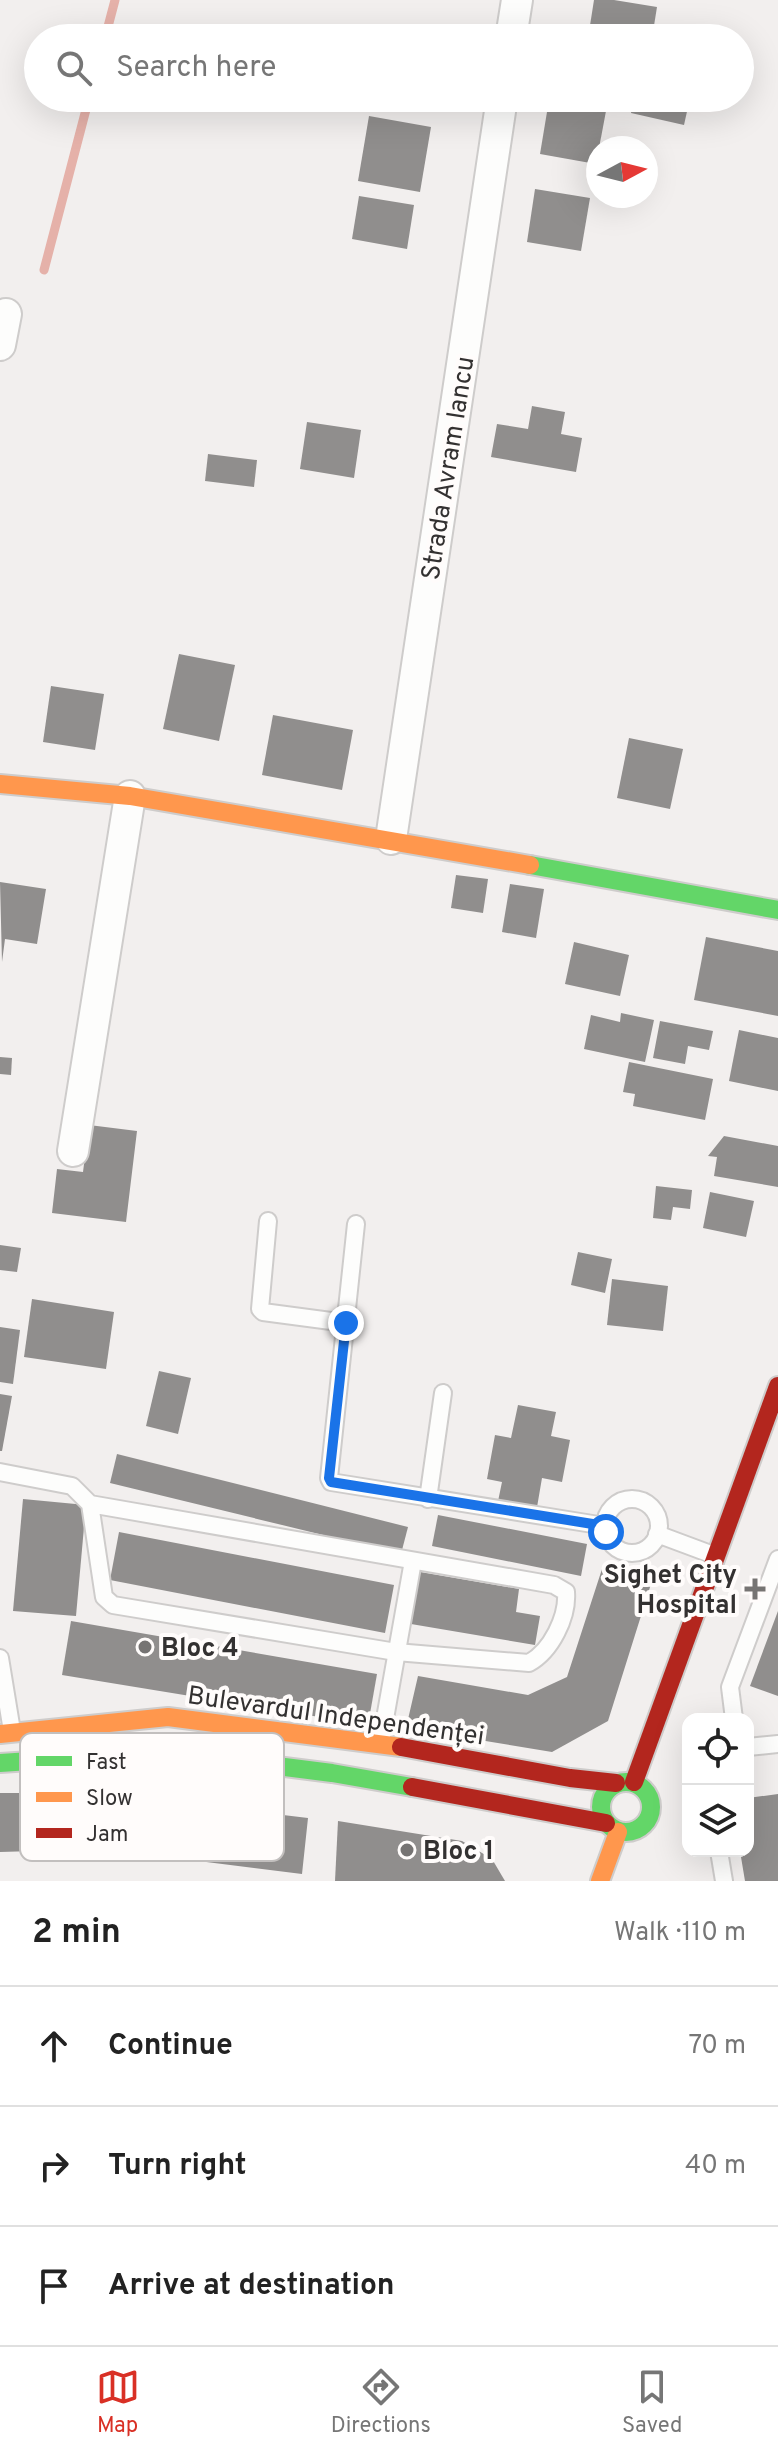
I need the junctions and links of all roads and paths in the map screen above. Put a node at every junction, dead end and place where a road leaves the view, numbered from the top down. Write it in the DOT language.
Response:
graph roads {
  1 [pos="517,0"];
  2 [pos="513,24"];
  3 [pos="500,112"];
  4 [pos="6,314"];
  5 [pos="0,345"];
  6 [pos="0,784"];
  7 [pos="130,796"];
  8 [pos="391,839"];
  9 [pos="778,910"];
  10 [pos="73,1151"];
  11 [pos="268,1221"];
  12 [pos="356,1224"];
  13 [pos="346,1323"];
  14 [pos="778,1386"];
  15 [pos="443,1393"];
  16 [pos="0,1472"];
  17 [pos="428,1499"];
  18 [pos="90,1504"];
  19 [pos="605,1526"];
  20 [pos="657,1534"];
  21 [pos="718,1556"];
  22 [pos="778,1559"];
  23 [pos="413,1561"];
  24 [pos="396,1652"];
  25 [pos="0,1658"];
  26 [pos="733,1713"];
  27 [pos="168,1717"];
  28 [pos="6,1733"];
  29 [pos="167,1733"];
  30 [pos="381,1743"];
  31 [pos="778,1744"];
  32 [pos="754,1746"];
  33 [pos="20,1762"];
  34 [pos="0,1763"];
  35 [pos="284,1767"];
  36 [pos="625,1782"];
  37 [pos="612,1827"];
  38 [pos="720,1857"];
  39 [pos="600,1881"];
  40 [pos="724,1881"];
  1 -- 2 [label="street"];
  3 -- 8 [label="street, Strada Avram Iancu"];
  4 -- 5 [label="street"];
  6 -- 7 [label="street"];
  7 -- 8 [label="street"];
  7 -- 10 [label="street"];
  8 -- 9 [label="street"];
  11 -- 13 [label="lane"];
  12 -- 13 [label="lane"];
  13 -- 17 [label="lane"];
  14 -- 21 [label="street"];
  15 -- 17 [label="lane"];
  16 -- 18 [label="lane"];
  17 -- 19 [label="lane"];
  18 -- 23 [label="lane"];
  18 -- 24 [label="lane"];
  19 -- 20 [label="lane"];
  19 -- 20 [label="lane"];
  20 -- 21 [label="lane"];
  21 -- 36 [label="street"];
  22 -- 26 [label="lane"];
  23 -- 24 [label="lane"];
  23 -- 24 [label="lane"];
  24 -- 30 [label="lane"];
  25 -- 28 [label="lane"];
  27 -- 28 [label="street, Bulevardul Independenței"];
  27 -- 29 [label="street"];
  27 -- 30 [label="street, Bulevardul Independenței"];
  30 -- 36 [label="street, Bulevardul Independenței"];
  31 -- 32 [label="lane"];
  33 -- 34 [label="street"];
  35 -- 37 [label="street"];
  36 -- 37 [label="street"];
  36 -- 37 [label="street"];
  37 -- 39 [label="street"];
  38 -- 40 [label="lane"];
}
